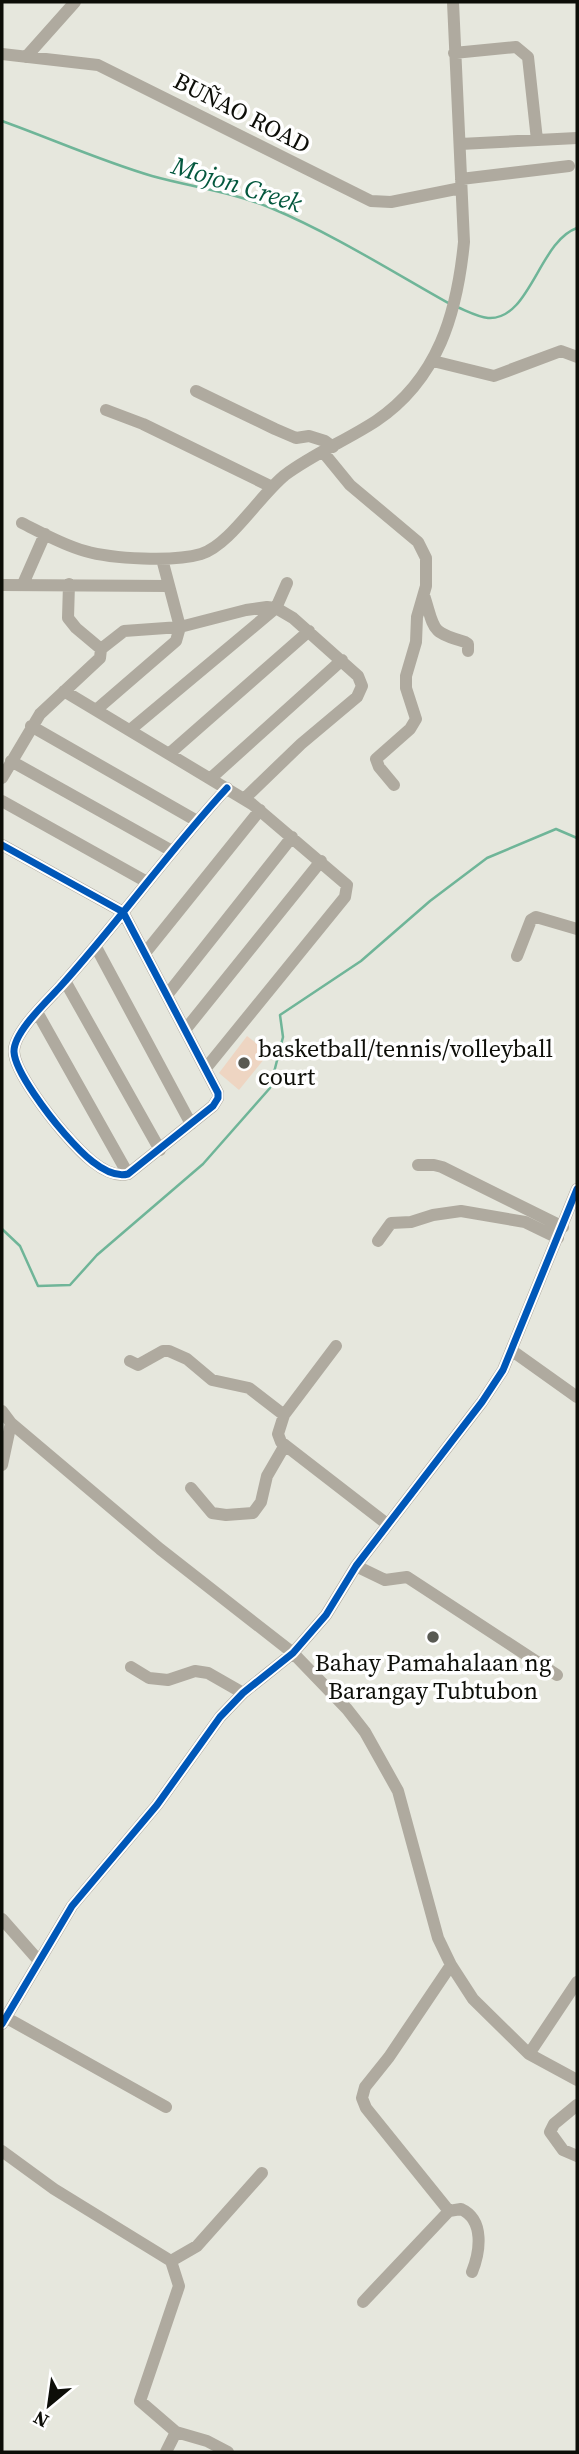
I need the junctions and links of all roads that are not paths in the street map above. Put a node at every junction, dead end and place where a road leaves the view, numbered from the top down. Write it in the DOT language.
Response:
graph roads {
  1 [pos="75,2"];
  2 [pos="453,2"];
  3 [pos="454,53"];
  4 [pos="2,54"];
  5 [pos="26,57"];
  6 [pos="577,138"];
  7 [pos="537,140"];
  8 [pos="460,144"];
  9 [pos="569,166"];
  10 [pos="461,183"];
  11 [pos="577,357"];
  12 [pos="433,361"];
  13 [pos="196,391"];
  14 [pos="106,410"];
  15 [pos="328,449"];
  16 [pos="272,487"];
  17 [pos="22,523"];
  18 [pos="44,534"];
  19 [pos="162,559"];
  20 [pos="287,583"];
  21 [pos="23,584"];
  22 [pos="69,584"];
  23 [pos="2,585"];
  24 [pos="169,586"];
  25 [pos="424,594"];
  26 [pos="276,608"];
  27 [pos="180,627"];
  28 [pos="309,632"];
  29 [pos="101,649"];
  30 [pos="468,651"];
  31 [pos="342,660"];
  32 [pos="64,691"];
  33 [pos="96,710"];
  34 [pos="31,726"];
  35 [pos="130,730"];
  36 [pos="170,753"];
  37 [pos="11,761"];
  38 [pos="2,778"];
  39 [pos="211,778"];
  40 [pos="394,785"];
  41 [pos="227,788"];
  42 [pos="244,799"];
  43 [pos="2,801"];
  44 [pos="260,810"];
  45 [pos="197,821"];
  46 [pos="292,837"];
  47 [pos="2,845"];
  48 [pos="172,851"];
  49 [pos="321,861"];
  50 [pos="147,882"];
  51 [pos="123,912"];
  52 [pos="577,929"];
  53 [pos="96,947"];
  54 [pos="145,953"];
  55 [pos="517,956"];
  56 [pos="65,981"];
  57 [pos="167,995"];
  58 [pos="37,1012"];
  59 [pos="185,1030"];
  60 [pos="206,1068"];
  61 [pos="191,1124"];
  62 [pos="160,1150"];
  63 [pos="418,1165"];
  64 [pos="128,1174"];
  65 [pos="577,1189"];
  66 [pos="561,1233"];
  67 [pos="378,1241"];
  68 [pos="336,1346"];
  69 [pos="511,1350"];
  70 [pos="130,1361"];
  71 [pos="577,1397"];
  72 [pos="2,1411"];
  73 [pos="284,1415"];
  74 [pos="11,1423"];
  75 [pos="285,1445"];
  76 [pos="2,1465"];
  77 [pos="191,1489"];
  78 [pos="387,1524"];
  79 [pos="356,1566"];
  80 [pos="293,1653"];
  81 [pos="131,1667"];
  82 [pos="557,1675"];
  83 [pos="243,1693"];
  84 [pos="2,1919"];
  85 [pos="39,1961"];
  86 [pos="450,1965"];
  87 [pos="577,1982"];
  88 [pos="4,2021"];
  89 [pos="529,2054"];
  90 [pos="577,2080"];
  91 [pos="577,2105"];
  92 [pos="166,2107"];
  93 [pos="2,2151"];
  94 [pos="577,2156"];
  95 [pos="262,2173"];
  96 [pos="449,2211"];
  97 [pos="171,2261"];
  98 [pos="472,2272"];
  99 [pos="363,2302"];
  100 [pos="176,2432"];
  101 [pos="166,2452"];
  102 [pos="228,2452"];
  1 -- 5 [label="street"];
  2 -- 3 [label="street"];
  3 -- 7 [label="street"];
  3 -- 8 [label="street"];
  4 -- 5 [label="street, BUÑAO ROAD"];
  5 -- 10 [label="street, BUÑAO ROAD"];
  6 -- 7 [label="street"];
  7 -- 8 [label="street"];
  8 -- 10 [label="street"];
  9 -- 10 [label="street, BUÑAO ROAD"];
  10 -- 12 [label="street"];
  11 -- 12 [label="street"];
  12 -- 15 [label="street"];
  13 -- 15 [label="street"];
  14 -- 16 [label="street"];
  15 -- 16 [label="street"];
  15 -- 25 [label="street"];
  16 -- 19 [label="street"];
  17 -- 18 [label="street"];
  18 -- 19 [label="street"];
  18 -- 21 [label="street"];
  19 -- 24 [label="street"];
  20 -- 26 [label="street"];
  21 -- 22 [label="street"];
  21 -- 23 [label="street"];
  22 -- 24 [label="street"];
  22 -- 29 [label="street"];
  24 -- 27 [label="street"];
  25 -- 30 [label="street"];
  25 -- 40 [label="street"];
  26 -- 27 [label="street"];
  26 -- 28 [label="street"];
  26 -- 35 [label="street"];
  27 -- 29 [label="street"];
  27 -- 33 [label="street"];
  28 -- 31 [label="street"];
  28 -- 36 [label="street"];
  29 -- 32 [label="street"];
  31 -- 39 [label="street"];
  31 -- 42 [label="street"];
  32 -- 33 [label="street"];
  32 -- 34 [label="street"];
  33 -- 35 [label="street"];
  34 -- 37 [label="street"];
  34 -- 45 [label="street"];
  35 -- 36 [label="street"];
  36 -- 39 [label="street"];
  37 -- 38 [label="street"];
  37 -- 48 [label="street"];
  39 -- 41 [label="street"];
  41 -- 42 [label="street"];
  41 -- 45 [label="street"];
  42 -- 44 [label="street"];
  43 -- 50 [label="street"];
  44 -- 46 [label="street"];
  44 -- 54 [label="street"];
  45 -- 48 [label="street"];
  46 -- 49 [label="street"];
  46 -- 57 [label="street"];
  47 -- 51 [label="street"];
  48 -- 50 [label="street"];
  49 -- 59 [label="street"];
  49 -- 60 [label="street"];
  50 -- 51 [label="street"];
  51 -- 53 [label="street"];
  51 -- 54 [label="street"];
  52 -- 55 [label="street"];
  53 -- 56 [label="street"];
  53 -- 61 [label="street"];
  54 -- 57 [label="street"];
  56 -- 58 [label="street"];
  56 -- 62 [label="street"];
  57 -- 59 [label="street"];
  58 -- 64 [label="street"];
  58 -- 64 [label="street"];
  59 -- 60 [label="street"];
  60 -- 61 [label="street"];
  61 -- 62 [label="street"];
  62 -- 64 [label="street"];
  63 -- 66 [label="street"];
  65 -- 66 [label="street"];
  66 -- 67 [label="street"];
  66 -- 69 [label="street"];
  68 -- 73 [label="street"];
  69 -- 71 [label="street"];
  69 -- 78 [label="street"];
  70 -- 73 [label="street"];
  72 -- 74 [label="street"];
  73 -- 75 [label="street"];
  74 -- 76 [label="street"];
  74 -- 80 [label="street"];
  75 -- 77 [label="street"];
  75 -- 78 [label="street"];
  78 -- 79 [label="street"];
  79 -- 80 [label="street"];
  79 -- 82 [label="street"];
  80 -- 83 [label="street"];
  80 -- 86 [label="street"];
  81 -- 83 [label="street"];
  83 -- 85 [label="street"];
  84 -- 85 [label="street"];
  85 -- 88 [label="street"];
  86 -- 89 [label="street"];
  86 -- 96 [label="street"];
  87 -- 89 [label="street"];
  88 -- 92 [label="street"];
  89 -- 90 [label="street"];
  91 -- 94 [label="street"];
  93 -- 97 [label="street"];
  95 -- 97 [label="street"];
  96 -- 98 [label="street"];
  96 -- 99 [label="street"];
  97 -- 100 [label="street"];
  100 -- 101 [label="street"];
  100 -- 102 [label="street"];
}
